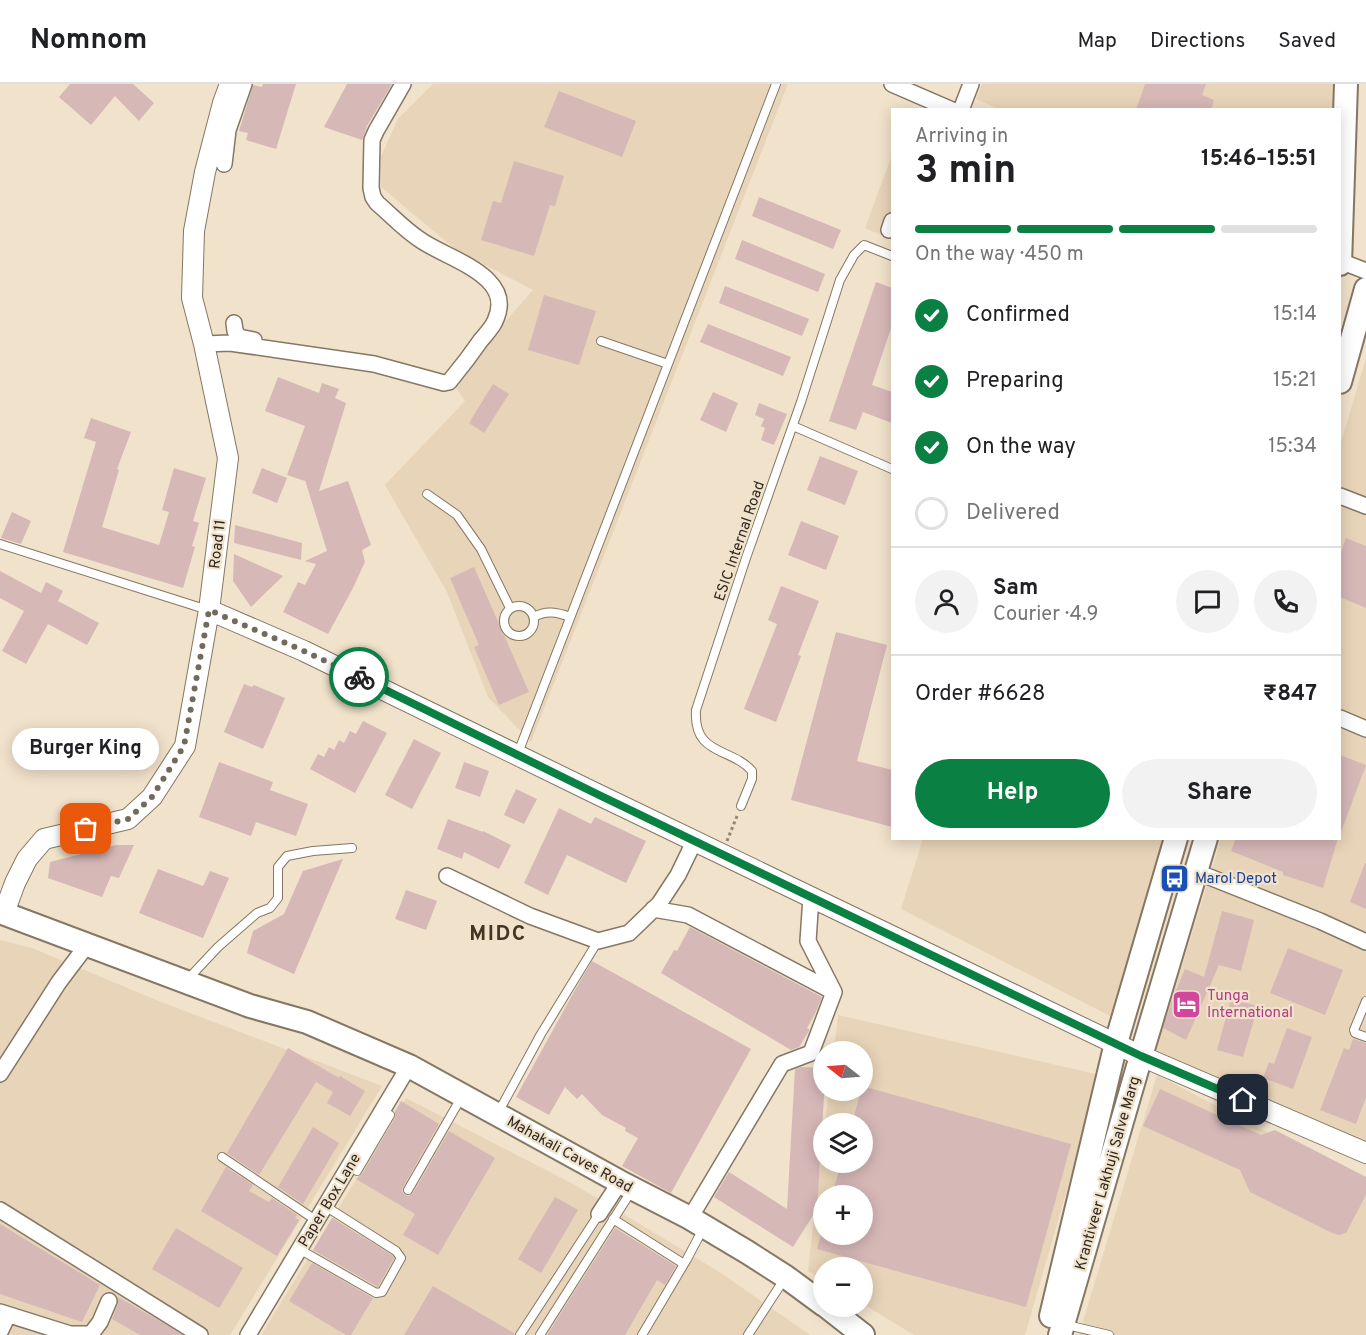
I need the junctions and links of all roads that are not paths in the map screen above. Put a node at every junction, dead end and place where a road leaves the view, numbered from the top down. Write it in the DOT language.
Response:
graph roads {
  1 [pos="230,84"];
  2 [pos="244,84"];
  3 [pos="403,84"];
  4 [pos="776,84"];
  5 [pos="892,84"];
  6 [pos="970,84"];
  7 [pos="1346,84"];
  8 [pos="942,108"];
  9 [pos="962,108"];
  10 [pos="225,164"];
  11 [pos="1341,232"];
  12 [pos="891,256"];
  13 [pos="1341,262"];
  14 [pos="1366,271"];
  15 [pos="1366,289"];
  16 [pos="234,323"];
  17 [pos="602,341"];
  18 [pos="204,344"];
  19 [pos="668,364"];
  20 [pos="375,365"];
  21 [pos="1341,378"];
  22 [pos="793,426"];
  23 [pos="891,469"];
  24 [pos="427,494"];
  25 [pos="1341,496"];
  26 [pos="1366,506"];
  27 [pos="0,544"];
  28 [pos="510,608"];
  29 [pos="209,610"];
  30 [pos="534,617"];
  31 [pos="570,617"];
  32 [pos="1341,718"];
  33 [pos="1366,729"];
  34 [pos="517,754"];
  35 [pos="741,806"];
  36 [pos="695,840"];
  37 [pos="1175,840"];
  38 [pos="1205,840"];
  39 [pos="352,848"];
  40 [pos="1197,872"];
  41 [pos="447,876"];
  42 [pos="811,897"];
  43 [pos="653,909"];
  44 [pos="2,913"];
  45 [pos="598,941"];
  46 [pos="1366,942"];
  47 [pos="87,945"];
  48 [pos="186,982"];
  49 [pos="834,992"];
  50 [pos="1366,1001"];
  51 [pos="1366,1037"];
  52 [pos="1116,1043"];
  53 [pos="1141,1056"];
  54 [pos="409,1066"];
  55 [pos="0,1074"];
  56 [pos="462,1095"];
  57 [pos="497,1114"];
  58 [pos="390,1115"];
  59 [pos="1366,1153"];
  60 [pos="364,1155"];
  61 [pos="222,1157"];
  62 [pos="357,1171"];
  63 [pos="627,1185"];
  64 [pos="408,1190"];
  65 [pos="325,1206"];
  66 [pos="0,1210"];
  67 [pos="606,1216"];
  68 [pos="316,1221"];
  69 [pos="697,1222"];
  70 [pos="299,1249"];
  71 [pos="684,1264"];
  72 [pos="786,1277"];
  73 [pos="813,1297"];
  74 [pos="109,1301"];
  75 [pos="4,1314"];
  76 [pos="839,1317"];
  77 [pos="1056,1331"];
  78 [pos="0,1332"];
  79 [pos="200,1335"];
  80 [pos="248,1335"];
  81 [pos="520,1335"];
  82 [pos="540,1335"];
  83 [pos="642,1335"];
  84 [pos="748,1335"];
  85 [pos="863,1335"];
  86 [pos="1109,1335"];
  1 -- 18 [label="street, Road 11"];
  2 -- 10 [label="street"];
  3 -- 20 [label="street"];
  4 -- 19 [label="lane"];
  5 -- 8 [label="street"];
  6 -- 9 [label="street"];
  7 -- 11 [label="main road"];
  12 -- 22 [label="lane, ESIC Internal Road"];
  13 -- 14 [label="street"];
  15 -- 21 [label="main road"];
  16 -- 20 [label="street"];
  17 -- 19 [label="lane"];
  18 -- 20 [label="street"];
  18 -- 29 [label="street, Road 11"];
  19 -- 31 [label="lane"];
  22 -- 23 [label="lane"];
  22 -- 35 [label="lane, ESIC Internal Road"];
  24 -- 28 [label="lane"];
  25 -- 26 [label="street"];
  27 -- 29 [label="lane"];
  28 -- 30 [label="lane"];
  28 -- 30 [label="lane"];
  29 -- 34 [label="street"];
  29 -- 44 [label="street, Road 11"];
  30 -- 31 [label="lane"];
  31 -- 34 [label="lane"];
  32 -- 33 [label="street"];
  34 -- 36 [label="street"];
  36 -- 42 [label="street"];
  36 -- 43 [label="street"];
  37 -- 52 [label="main road, Krantiveer Lakhuji Salve Marg"];
  38 -- 40 [label="main road, Krantiveer Lakhuji Salve Marg"];
  39 -- 48 [label="lane"];
  40 -- 46 [label="street"];
  40 -- 53 [label="main road, Krantiveer Lakhuji Salve Marg"];
  41 -- 45 [label="street"];
  42 -- 49 [label="street"];
  42 -- 52 [label="street"];
  43 -- 45 [label="street"];
  43 -- 49 [label="street"];
  44 -- 47 [label="main road, Mahakali Caves Road"];
  45 -- 57 [label="lane"];
  47 -- 48 [label="main road, Mahakali Caves Road"];
  47 -- 55 [label="street"];
  48 -- 54 [label="main road, Mahakali Caves Road"];
  49 -- 69 [label="street"];
  50 -- 51 [label="lane"];
  52 -- 53 [label="street"];
  52 -- 77 [label="main road, Krantiveer Lakhuji Salve Marg"];
  53 -- 59 [label="street"];
  53 -- 77 [label="main road, Krantiveer Lakhuji Salve Marg"];
  54 -- 56 [label="main road, Mahakali Caves Road"];
  54 -- 60 [label="street, Paper Box Lane"];
  56 -- 57 [label="main road, Mahakali Caves Road"];
  56 -- 64 [label="lane"];
  57 -- 63 [label="main road, Mahakali Caves Road"];
  58 -- 60 [label="lane"];
  60 -- 62 [label="lane"];
  60 -- 65 [label="street, Paper Box Lane"];
  61 -- 68 [label="lane"];
  63 -- 67 [label="street"];
  63 -- 69 [label="main road, Mahakali Caves Road"];
  65 -- 68 [label="street, Paper Box Lane"];
  65 -- 70 [label="lane"];
  66 -- 79 [label="street"];
  67 -- 71 [label="lane"];
  67 -- 81 [label="lane"];
  67 -- 82 [label="lane"];
  68 -- 70 [label="street, Paper Box Lane"];
  69 -- 71 [label="lane"];
  69 -- 72 [label="main road, Mahakali Caves Road"];
  70 -- 80 [label="street, Paper Box Lane"];
  71 -- 83 [label="lane"];
  72 -- 73 [label="main road, Mahakali Caves Road"];
  72 -- 84 [label="lane"];
  74 -- 75 [label="street"];
  75 -- 78 [label="street"];
  76 -- 85 [label="main road, Mahakali Caves Road"];
  77 -- 86 [label="lane"];
}
